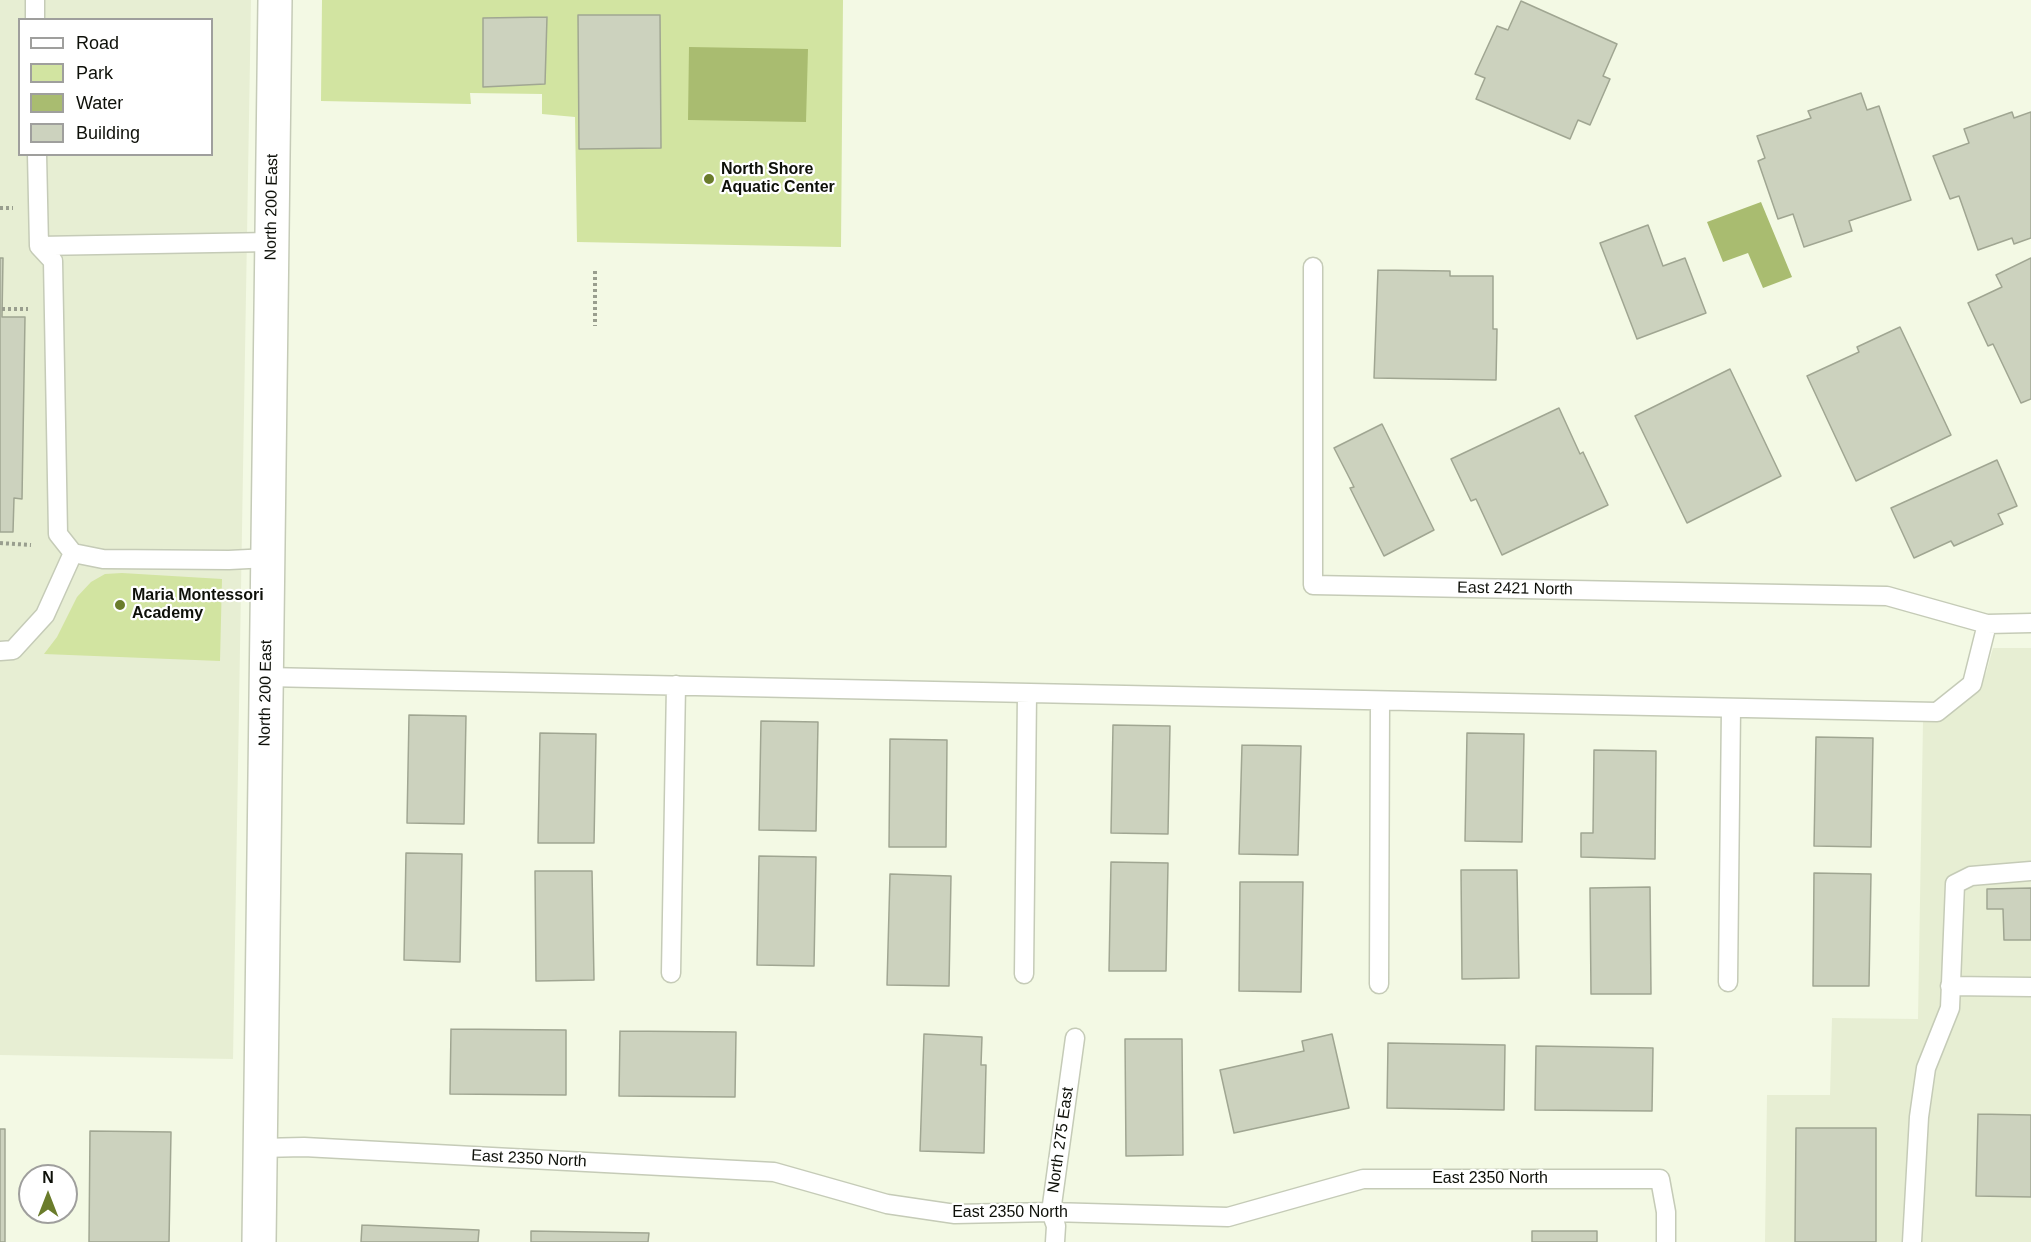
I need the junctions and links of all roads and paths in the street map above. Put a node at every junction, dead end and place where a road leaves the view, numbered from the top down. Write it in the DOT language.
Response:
graph roads {
  1 [pos="34,0"];
  2 [pos="275,0"];
  3 [pos="35,18"];
  4 [pos="37,156"];
  5 [pos="0,208"];
  6 [pos="13,208"];
  7 [pos="271,242"];
  8 [pos="39,246"];
  9 [pos="1313,267"];
  10 [pos="595,271"];
  11 [pos="2,309"];
  12 [pos="30,309"];
  13 [pos="595,326"];
  14 [pos="0,543"];
  15 [pos="32,545"];
  16 [pos="73,553"];
  17 [pos="268,558"];
  18 [pos="2031,623"];
  19 [pos="1987,624"];
  20 [pos="0,651"];
  21 [pos="266,677"];
  22 [pos="675,686"];
  23 [pos="1027,693"];
  24 [pos="1380,701"];
  25 [pos="1731,708"];
  26 [pos="2031,871"];
  27 [pos="670,973"];
  28 [pos="1024,974"];
  29 [pos="1728,982"];
  30 [pos="1379,984"];
  31 [pos="1950,986"];
  32 [pos="2031,987"];
  33 [pos="1075,1038"];
  34 [pos="260,1148"];
  35 [pos="1052,1212"];
  36 [pos="259,1242"];
  37 [pos="1056,1242"];
  38 [pos="1666,1242"];
  39 [pos="1912,1242"];
  1 -- 3 [label="lane"];
  2 -- 7 [label="street, North 200 East"];
  4 -- 8 [label="lane"];
  5 -- 6 [label="path"];
  7 -- 8 [label="lane"];
  7 -- 17 [label="street, North 200 East"];
  8 -- 16 [label="lane"];
  9 -- 19 [label="lane, East 2421 North"];
  10 -- 13 [label="path"];
  11 -- 12 [label="path"];
  14 -- 15 [label="path"];
  16 -- 17 [label="lane"];
  16 -- 20 [label="lane"];
  17 -- 21 [label="street, North 200 East"];
  18 -- 19 [label="lane, East 2421 North"];
  19 -- 25 [label="lane"];
  21 -- 22 [label="lane"];
  21 -- 34 [label="street, North 200 East"];
  22 -- 23 [label="lane"];
  22 -- 27 [label="lane"];
  23 -- 24 [label="lane"];
  23 -- 28 [label="lane"];
  24 -- 25 [label="lane"];
  24 -- 30 [label="lane"];
  25 -- 29 [label="lane"];
  26 -- 31 [label="lane"];
  31 -- 32 [label="lane"];
  31 -- 39 [label="lane"];
  33 -- 35 [label="lane, North 275 East"];
  34 -- 35 [label="lane, East 2350 North"];
  34 -- 36 [label="street, North 200 East"];
  35 -- 37 [label="lane, North 275 East"];
  35 -- 38 [label="lane, East 2350 North"];
}
